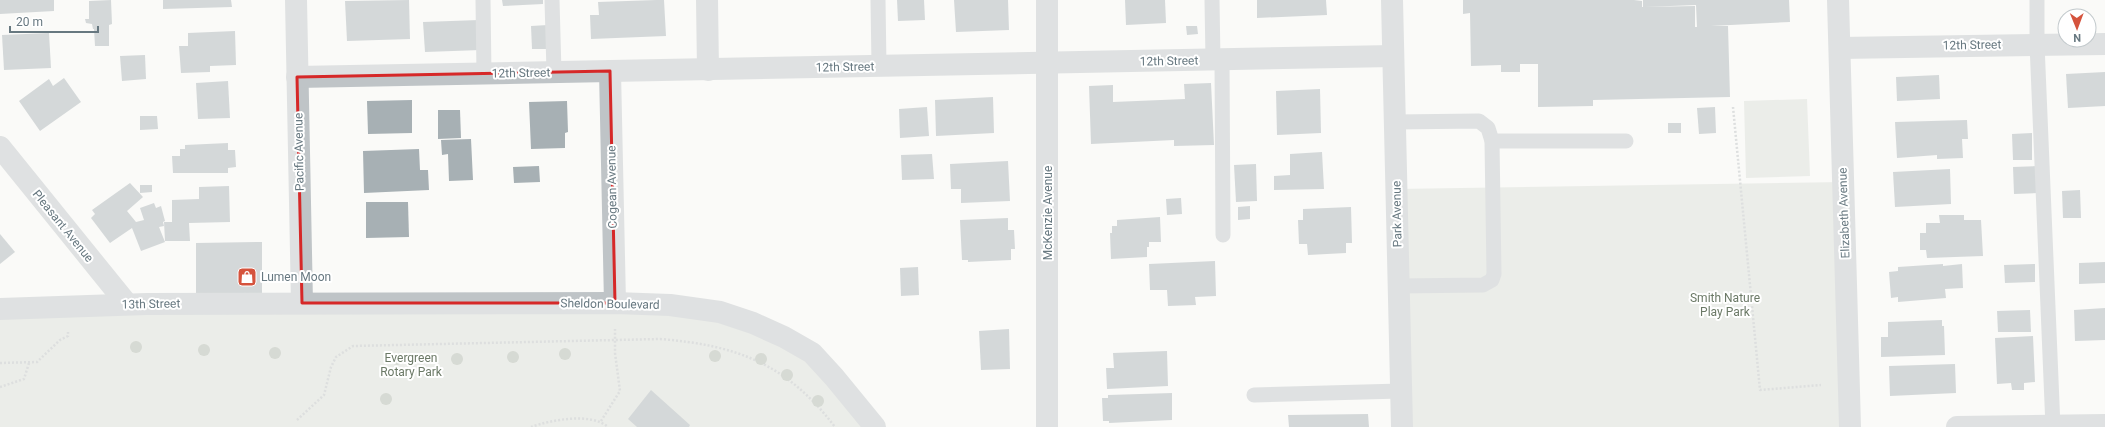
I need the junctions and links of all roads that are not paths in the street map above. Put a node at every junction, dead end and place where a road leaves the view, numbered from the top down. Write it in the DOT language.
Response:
graph roads {
  1 [pos="296,0"];
  2 [pos="483,0"];
  3 [pos="552,0"];
  4 [pos="707,0"];
  5 [pos="878,0"];
  6 [pos="1048,0"];
  7 [pos="1212,0"];
  8 [pos="1392,0"];
  9 [pos="1838,0"];
  10 [pos="2038,0"];
  11 [pos="2037,44"];
  12 [pos="2105,44"];
  13 [pos="1840,48"];
  14 [pos="1393,56"];
  15 [pos="1218,60"];
  16 [pos="1049,63"];
  17 [pos="879,66"];
  18 [pos="708,70"];
  19 [pos="554,72"];
  20 [pos="610,72"];
  21 [pos="484,74"];
  22 [pos="297,77"];
  23 [pos="1395,122"];
  24 [pos="1492,141"];
  25 [pos="1626,141"];
  26 [pos="0,147"];
  27 [pos="1223,235"];
  28 [pos="1399,286"];
  29 [pos="302,303"];
  30 [pos="615,303"];
  31 [pos="127,304"];
  32 [pos="0,309"];
  33 [pos="1401,391"];
  34 [pos="1254,395"];
  35 [pos="2105,425"];
  36 [pos="2053,426"];
  37 [pos="875,427"];
  38 [pos="1047,427"];
  39 [pos="1402,427"];
  40 [pos="1850,427"];
  41 [pos="1957,427"];
  1 -- 22 [label="street, Pacific Avenue"];
  2 -- 21 [label="lane"];
  3 -- 19 [label="lane"];
  4 -- 18 [label="street"];
  5 -- 17 [label="lane"];
  6 -- 16 [label="street, McKenzie Avenue"];
  7 -- 15 [label="lane"];
  8 -- 14 [label="street, Park Avenue"];
  9 -- 13 [label="street, Elizabeth Avenue"];
  10 -- 11 [label="lane"];
  11 -- 12 [label="street, 12th Street"];
  11 -- 13 [label="street, 12th Street"];
  11 -- 36 [label="lane"];
  13 -- 40 [label="street, Elizabeth Avenue"];
  14 -- 15 [label="street, 12th Street"];
  14 -- 23 [label="street, Park Avenue"];
  15 -- 16 [label="street, 12th Street"];
  15 -- 27 [label="lane"];
  16 -- 17 [label="street, 12th Street"];
  16 -- 38 [label="street, McKenzie Avenue"];
  17 -- 18 [label="street, 12th Street"];
  18 -- 20 [label="street, 12th Street"];
  19 -- 20 [label="street, 12th Street"];
  19 -- 21 [label="street, 12th Street"];
  20 -- 30 [label="street, Cogean Avenue"];
  21 -- 22 [label="street, 12th Street"];
  22 -- 29 [label="street, Pacific Avenue"];
  23 -- 24 [label="lane"];
  23 -- 28 [label="street, Park Avenue"];
  24 -- 25 [label="lane"];
  24 -- 28 [label="lane"];
  26 -- 31 [label="street, Pleasant Avenue"];
  28 -- 33 [label="street, Park Avenue"];
  29 -- 30 [label="street, Sheldon Boulevard"];
  29 -- 31 [label="street, 13th Street"];
  30 -- 37 [label="street, Sheldon Boulevard"];
  31 -- 32 [label="street, 13th Street"];
  33 -- 34 [label="lane"];
  33 -- 39 [label="street, Park Avenue"];
  35 -- 36 [label="street"];
  36 -- 41 [label="street"];
}
